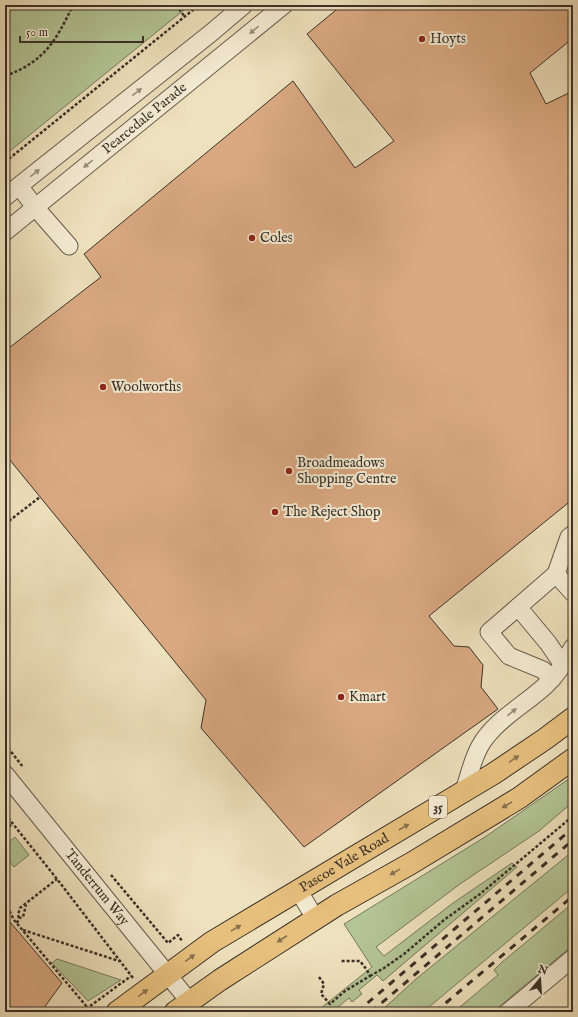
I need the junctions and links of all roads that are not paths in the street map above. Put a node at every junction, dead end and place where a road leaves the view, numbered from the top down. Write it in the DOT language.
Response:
graph roads {
  1 [pos="244,5"];
  2 [pos="284,5"];
  3 [pos="19,186"];
  4 [pos="5,197"];
  5 [pos="35,207"];
  6 [pos="5,232"];
  7 [pos="69,246"];
  8 [pos="573,534"];
  9 [pos="556,574"];
  10 [pos="573,593"];
  11 [pos="518,607"];
  12 [pos="573,647"];
  13 [pos="563,665"];
  14 [pos="552,679"];
  15 [pos="573,718"];
  16 [pos="573,759"];
  17 [pos="5,774"];
  18 [pos="464,791"];
  19 [pos="298,890"];
  20 [pos="315,918"];
  21 [pos="573,958"];
  22 [pos="168,974"];
  23 [pos="182,1006"];
  24 [pos="117,1012"];
  25 [pos="508,1012"];
  3 -- 1 [label="street, Pearcedale Parade, one-way"];
  2 -- 5 [label="street, Pearcedale Parade, one-way"];
  3 -- 4 [label="street, Pearcedale Parade"];
  3 -- 5 [label="street"];
  5 -- 6 [label="street, Pearcedale Parade"];
  5 -- 7 [label="street"];
  8 -- 9 [label="street"];
  9 -- 10 [label="street"];
  9 -- 11 [label="street"];
  11 -- 13 [label="street"];
  11 -- 14 [label="street"];
  12 -- 13 [label="street"];
  13 -- 14 [label="street"];
  18 -- 14 [label="street, one-way"];
  18 -- 15 [label="main road, Pascoe Vale Road / 35, one-way"];
  16 -- 20 [label="main road, 35, one-way"];
  17 -- 22 [label="street, Tanderrum Way"];
  19 -- 18 [label="main road, Pascoe Vale Road / 35, one-way"];
  19 -- 20 [label="street"];
  22 -- 19 [label="main road, Pascoe Vale Road / 35, one-way"];
  20 -- 23 [label="main road, 35, one-way"];
  21 -- 25 [label="street"];
  22 -- 23 [label="street, Tanderrum Way"];
  24 -- 22 [label="main road, Pascoe Vale Road / 35, one-way"];
}
